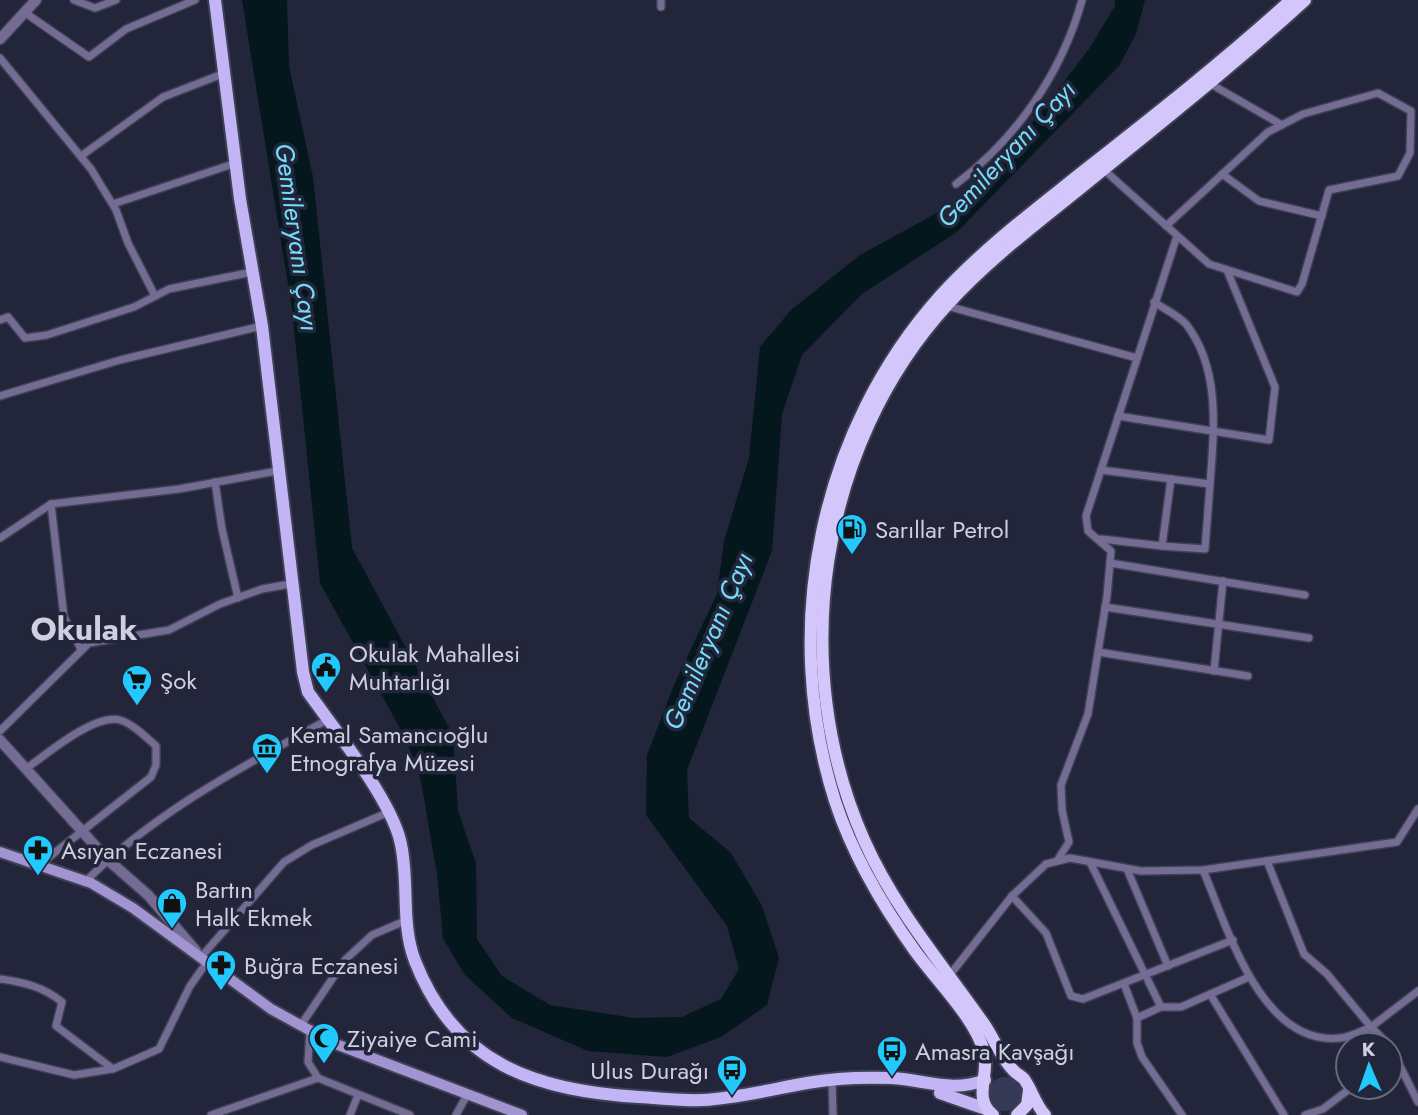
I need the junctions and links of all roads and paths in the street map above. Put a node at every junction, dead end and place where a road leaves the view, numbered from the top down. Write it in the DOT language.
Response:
graph roads {
  1 [pos="36,0"];
  2 [pos="74,0"];
  3 [pos="116,0"];
  4 [pos="195,0"];
  5 [pos="215,0"];
  6 [pos="1082,0"];
  7 [pos="1290,0"];
  8 [pos="1305,0"];
  9 [pos="24,12"];
  10 [pos="0,39"];
  11 [pos="0,58"];
  12 [pos="226,72"];
  13 [pos="1209,83"];
  14 [pos="1282,125"];
  15 [pos="81,156"];
  16 [pos="236,163"];
  17 [pos="1103,169"];
  18 [pos="1222,174"];
  19 [pos="956,184"];
  20 [pos="113,204"];
  21 [pos="1322,216"];
  22 [pos="1166,226"];
  23 [pos="1177,236"];
  24 [pos="1227,270"];
  25 [pos="252,272"];
  26 [pos="155,296"];
  27 [pos="1154,302"];
  28 [pos="947,306"];
  29 [pos="0,320"];
  30 [pos="262,326"];
  31 [pos="1137,358"];
  32 [pos="0,396"];
  33 [pos="1118,416"];
  34 [pos="1214,431"];
  35 [pos="1101,470"];
  36 [pos="277,471"];
  37 [pos="1171,479"];
  38 [pos="215,482"];
  39 [pos="1210,484"];
  40 [pos="51,505"];
  41 [pos="0,538"];
  42 [pos="1100,539"];
  43 [pos="1162,546"];
  44 [pos="1110,563"];
  45 [pos="1223,581"];
  46 [pos="290,584"];
  47 [pos="1305,595"];
  48 [pos="238,598"];
  49 [pos="1105,607"];
  50 [pos="1220,624"];
  51 [pos="1309,638"];
  52 [pos="82,649"];
  53 [pos="1097,652"];
  54 [pos="1214,671"];
  55 [pos="1248,676"];
  56 [pos="327,720"];
  57 [pos="0,731"];
  58 [pos="0,740"];
  59 [pos="27,768"];
  60 [pos="1418,808"];
  61 [pos="389,812"];
  62 [pos="83,832"];
  63 [pos="0,852"];
  64 [pos="107,859"];
  65 [pos="1057,861"];
  66 [pos="1267,861"];
  67 [pos="1090,862"];
  68 [pos="39,865"];
  69 [pos="1127,869"];
  70 [pos="1203,870"];
  71 [pos="86,881"];
  72 [pos="1012,896"];
  73 [pos="407,920"];
  74 [pos="1233,940"];
  75 [pos="204,959"];
  76 [pos="1168,967"];
  77 [pos="1147,975"];
  78 [pos="948,977"];
  79 [pos="1249,977"];
  80 [pos="0,979"];
  81 [pos="1124,984"];
  82 [pos="1418,991"];
  83 [pos="1210,994"];
  84 [pos="1161,1007"];
  85 [pos="1136,1018"];
  86 [pos="1371,1027"];
  87 [pos="305,1028"];
  88 [pos="1375,1031"];
  89 [pos="0,1057"];
  90 [pos="113,1069"];
  91 [pos="1014,1071"];
  92 [pos="1404,1077"];
  93 [pos="318,1078"];
  94 [pos="853,1079"];
  95 [pos="832,1080"];
  96 [pos="985,1080"];
  97 [pos="1029,1089"];
  98 [pos="358,1095"];
  99 [pos="467,1095"];
  100 [pos="1417,1098"];
  101 [pos="1334,1101"];
  102 [pos="989,1112"];
  103 [pos="211,1115"];
  104 [pos="350,1115"];
  105 [pos="410,1115"];
  106 [pos="456,1115"];
  107 [pos="522,1115"];
  108 [pos="833,1115"];
  109 [pos="1017,1115"];
  110 [pos="1045,1115"];
  111 [pos="1182,1115"];
  112 [pos="1284,1115"];
  113 [pos="1305,1115"];
  1 -- 9 [label="street"];
  2 -- 3 [label="street"];
  4 -- 9 [label="street"];
  5 -- 12 [label="main road"];
  6 -- 19 [label="street"];
  7 -- 96 [label="highway"];
  8 -- 13 [label="highway"];
  9 -- 10 [label="street"];
  11 -- 15 [label="street"];
  12 -- 15 [label="street"];
  12 -- 16 [label="main road"];
  13 -- 14 [label="street"];
  13 -- 17 [label="highway"];
  14 -- 18 [label="street"];
  14 -- 21 [label="street"];
  15 -- 20 [label="street"];
  16 -- 20 [label="street"];
  16 -- 25 [label="main road"];
  17 -- 22 [label="street"];
  17 -- 28 [label="highway"];
  18 -- 21 [label="street"];
  18 -- 22 [label="street"];
  20 -- 26 [label="street"];
  21 -- 24 [label="street"];
  22 -- 23 [label="street"];
  23 -- 24 [label="street"];
  23 -- 27 [label="street"];
  24 -- 34 [label="street"];
  25 -- 26 [label="street"];
  25 -- 30 [label="main road"];
  26 -- 29 [label="street"];
  27 -- 31 [label="street"];
  27 -- 34 [label="street"];
  28 -- 31 [label="street"];
  28 -- 78 [label="highway"];
  30 -- 32 [label="street"];
  30 -- 36 [label="main road"];
  31 -- 33 [label="street"];
  33 -- 34 [label="street"];
  33 -- 35 [label="street"];
  34 -- 39 [label="street"];
  35 -- 37 [label="street"];
  35 -- 42 [label="street"];
  36 -- 38 [label="street"];
  36 -- 46 [label="main road"];
  37 -- 39 [label="street"];
  37 -- 43 [label="street"];
  38 -- 40 [label="street"];
  38 -- 48 [label="street"];
  39 -- 43 [label="street"];
  40 -- 41 [label="street"];
  40 -- 52 [label="street"];
  42 -- 43 [label="street"];
  42 -- 44 [label="street"];
  44 -- 45 [label="street"];
  44 -- 49 [label="street"];
  45 -- 47 [label="street"];
  45 -- 50 [label="street"];
  46 -- 48 [label="street"];
  46 -- 56 [label="main road"];
  48 -- 52 [label="street"];
  49 -- 50 [label="street"];
  49 -- 53 [label="street"];
  50 -- 51 [label="street"];
  50 -- 54 [label="street"];
  52 -- 57 [label="street"];
  53 -- 54 [label="street"];
  53 -- 65 [label="street"];
  54 -- 55 [label="street"];
  56 -- 61 [label="main road"];
  56 -- 64 [label="street"];
  58 -- 59 [label="street"];
  59 -- 62 [label="street"];
  59 -- 62 [label="street"];
  60 -- 66 [label="street"];
  61 -- 73 [label="main road"];
  61 -- 75 [label="street"];
  62 -- 64 [label="street"];
  62 -- 68 [label="street"];
  63 -- 68 [label="main road"];
  64 -- 71 [label="street"];
  64 -- 75 [label="street"];
  65 -- 67 [label="street"];
  65 -- 72 [label="street"];
  66 -- 70 [label="street"];
  66 -- 86 [label="street"];
  67 -- 69 [label="street"];
  67 -- 77 [label="street"];
  68 -- 71 [label="main road"];
  69 -- 70 [label="street"];
  69 -- 76 [label="street"];
  70 -- 74 [label="street"];
  71 -- 75 [label="main road"];
  72 -- 78 [label="street"];
  72 -- 81 [label="street"];
  73 -- 87 [label="street"];
  73 -- 95 [label="main road"];
  74 -- 76 [label="street"];
  74 -- 79 [label="street"];
  75 -- 87 [label="main road"];
  75 -- 90 [label="street"];
  76 -- 77 [label="street"];
  77 -- 81 [label="street"];
  77 -- 84 [label="street"];
  78 -- 91 [label="highway"];
  79 -- 83 [label="street"];
  79 -- 86 [label="street"];
  80 -- 90 [label="street"];
  81 -- 85 [label="street"];
  82 -- 86 [label="street"];
  83 -- 84 [label="street"];
  83 -- 112 [label="street"];
  84 -- 85 [label="street"];
  85 -- 111 [label="street"];
  86 -- 88 [label="street"];
  87 -- 93 [label="street"];
  87 -- 99 [label="main road"];
  89 -- 90 [label="street"];
  91 -- 96 [label="highway"];
  91 -- 97 [label="highway"];
  92 -- 100 [label="street"];
  93 -- 98 [label="street"];
  93 -- 103 [label="street"];
  94 -- 95 [label="main road"];
  94 -- 96 [label="main road"];
  94 -- 102 [label="main road"];
  95 -- 108 [label="street"];
  96 -- 102 [label="highway"];
  97 -- 109 [label="highway"];
  97 -- 110 [label="highway"];
  98 -- 104 [label="street"];
  98 -- 105 [label="street"];
  99 -- 106 [label="street"];
  99 -- 107 [label="main road"];
  101 -- 113 [label="street"];
}
